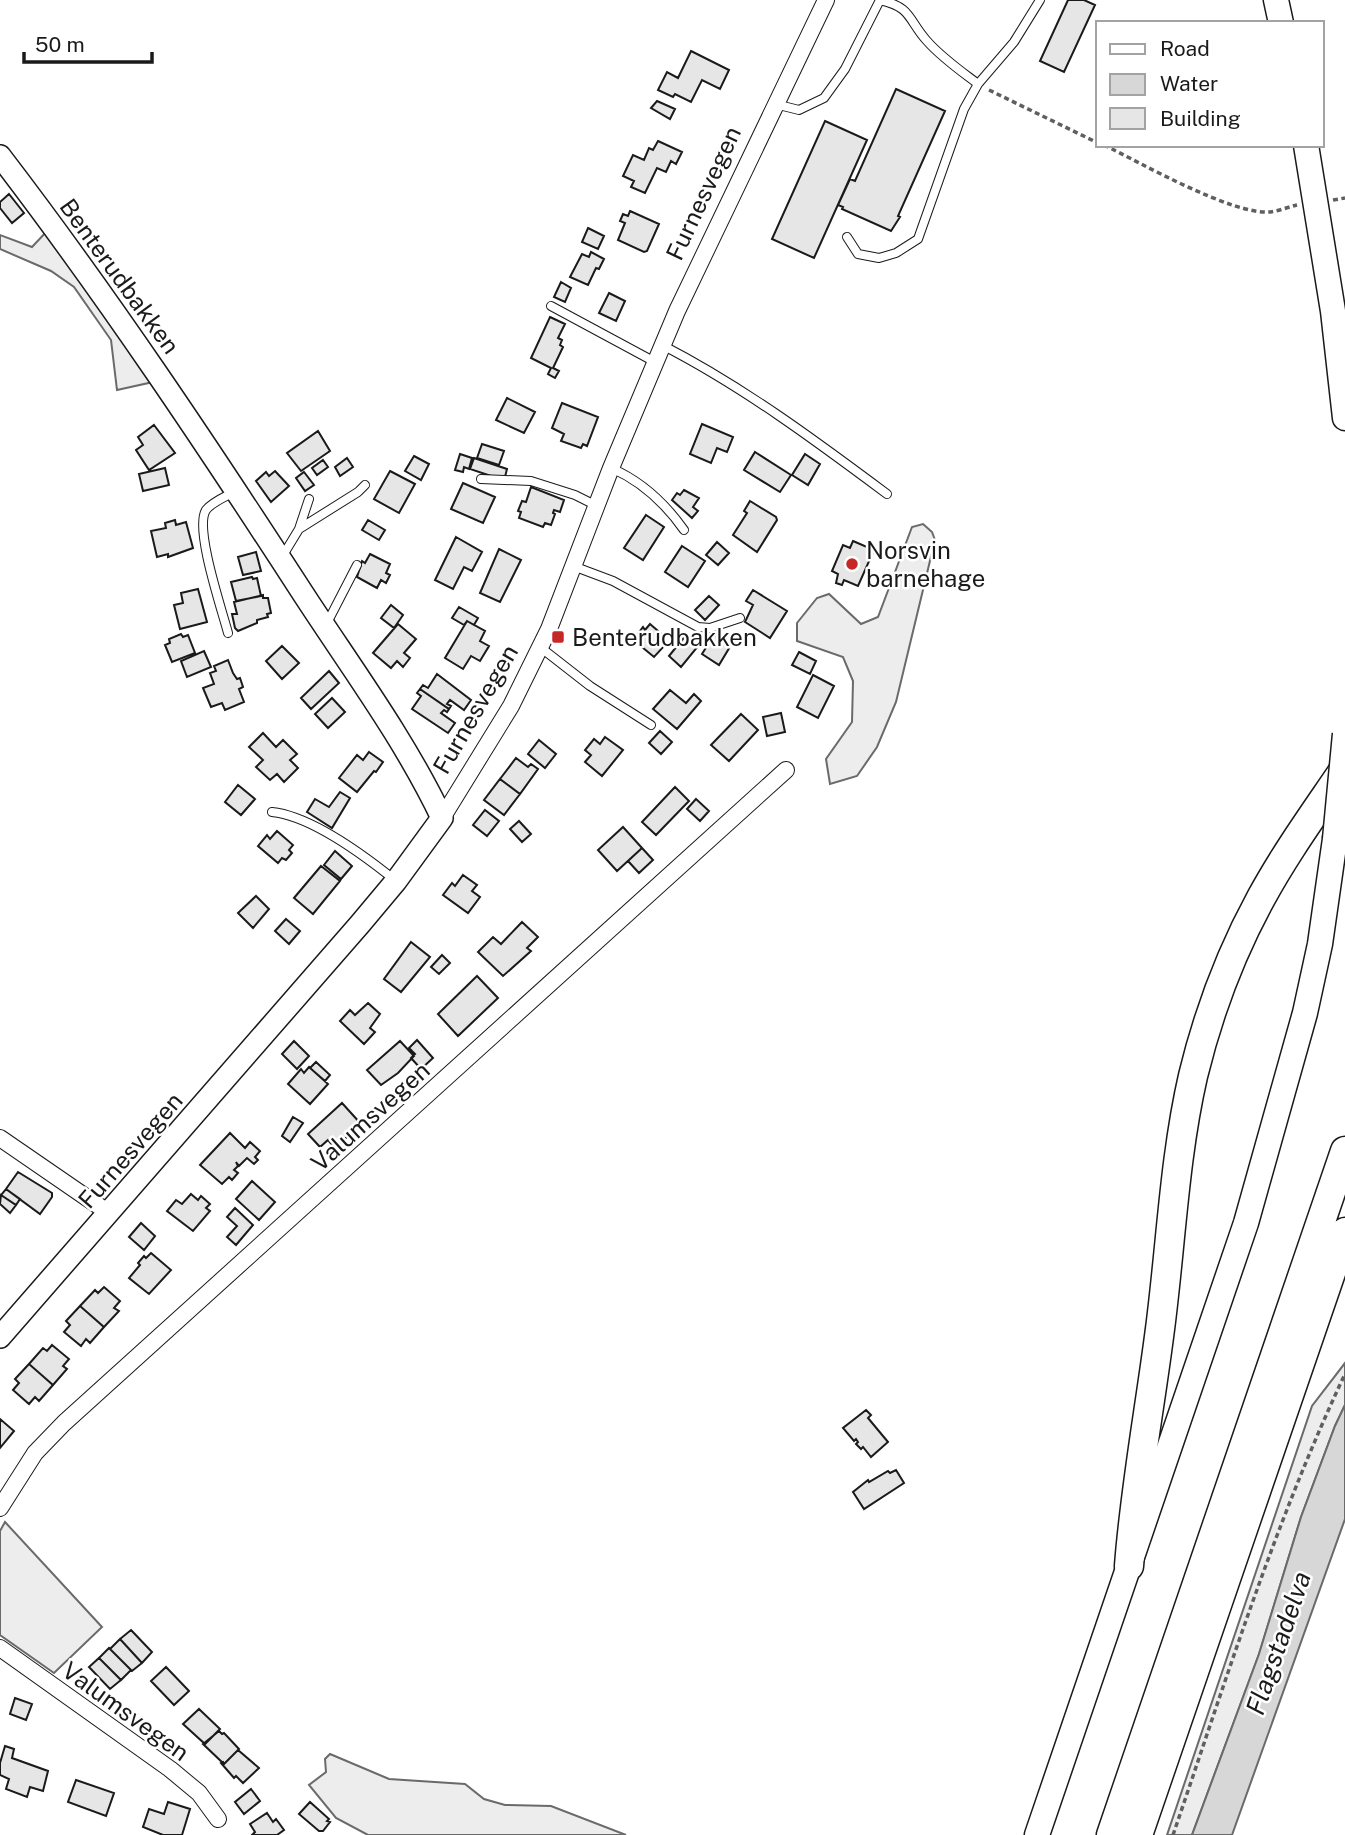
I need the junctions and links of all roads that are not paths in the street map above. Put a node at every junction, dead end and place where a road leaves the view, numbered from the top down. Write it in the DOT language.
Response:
graph roads {
  1 [pos="826,0"];
  2 [pos="880,0"];
  3 [pos="1040,0"];
  4 [pos="1276,0"];
  5 [pos="1281,21"];
  6 [pos="978,84"];
  7 [pos="775,104"];
  8 [pos="1306,147"];
  9 [pos="0,156"];
  10 [pos="847,237"];
  11 [pos="551,306"];
  12 [pos="662,345"];
  13 [pos="655,362"];
  14 [pos="1345,418"];
  15 [pos="611,468"];
  16 [pos="481,479"];
  17 [pos="365,485"];
  18 [pos="236,490"];
  19 [pos="887,494"];
  20 [pos="309,499"];
  21 [pos="597,506"];
  22 [pos="299,528"];
  23 [pos="684,530"];
  24 [pos="281,559"];
  25 [pos="357,565"];
  26 [pos="573,566"];
  27 [pos="740,618"];
  28 [pos="325,627"];
  29 [pos="228,633"];
  30 [pos="540,648"];
  31 [pos="651,726"];
  32 [pos="1345,734"];
  33 [pos="1345,768"];
  34 [pos="786,770"];
  35 [pos="272,813"];
  36 [pos="442,818"];
  37 [pos="396,881"];
  38 [pos="0,1138"];
  39 [pos="1345,1151"];
  40 [pos="109,1213"];
  41 [pos="1345,1231"];
  42 [pos="0,1337"];
  43 [pos="0,1508"];
  44 [pos="1129,1566"];
  45 [pos="0,1648"];
  46 [pos="218,1819"];
  47 [pos="1037,1835"];
  48 [pos="1111,1835"];
  49 [pos="1138,1835"];
  1 -- 7 [label="street, Furnesvegen"];
  2 -- 6 [label="lane"];
  2 -- 7 [label="lane"];
  3 -- 6 [label="lane"];
  4 -- 5 [label="main road"];
  6 -- 10 [label="lane"];
  7 -- 12 [label="street, Furnesvegen"];
  8 -- 14 [label="main road"];
  9 -- 18 [label="main road, Benterudbakken"];
  11 -- 13 [label="lane"];
  12 -- 13 [label="street, Furnesvegen"];
  12 -- 19 [label="lane"];
  13 -- 15 [label="street, Furnesvegen"];
  15 -- 21 [label="street, Furnesvegen"];
  15 -- 23 [label="lane"];
  16 -- 21 [label="lane"];
  17 -- 22 [label="lane"];
  18 -- 24 [label="main road, Benterudbakken"];
  18 -- 29 [label="lane"];
  20 -- 22 [label="lane"];
  21 -- 26 [label="street, Furnesvegen"];
  22 -- 24 [label="lane"];
  24 -- 28 [label="main road, Benterudbakken"];
  25 -- 28 [label="lane"];
  26 -- 27 [label="lane"];
  26 -- 30 [label="street, Furnesvegen"];
  28 -- 36 [label="main road, Benterudbakken"];
  30 -- 31 [label="lane"];
  30 -- 36 [label="street, Furnesvegen"];
  32 -- 44 [label="main road, bridge"];
  33 -- 44 [label="highway"];
  34 -- 43 [label="street, Valumsvegen"];
  35 -- 37 [label="lane"];
  36 -- 37 [label="main road, Furnesvegen"];
  37 -- 40 [label="main road, Furnesvegen"];
  38 -- 40 [label="street"];
  39 -- 48 [label="highway"];
  40 -- 42 [label="main road, Furnesvegen"];
  41 -- 49 [label="highway"];
  44 -- 47 [label="main road"];
  45 -- 46 [label="street, Valumsvegen"];
}
